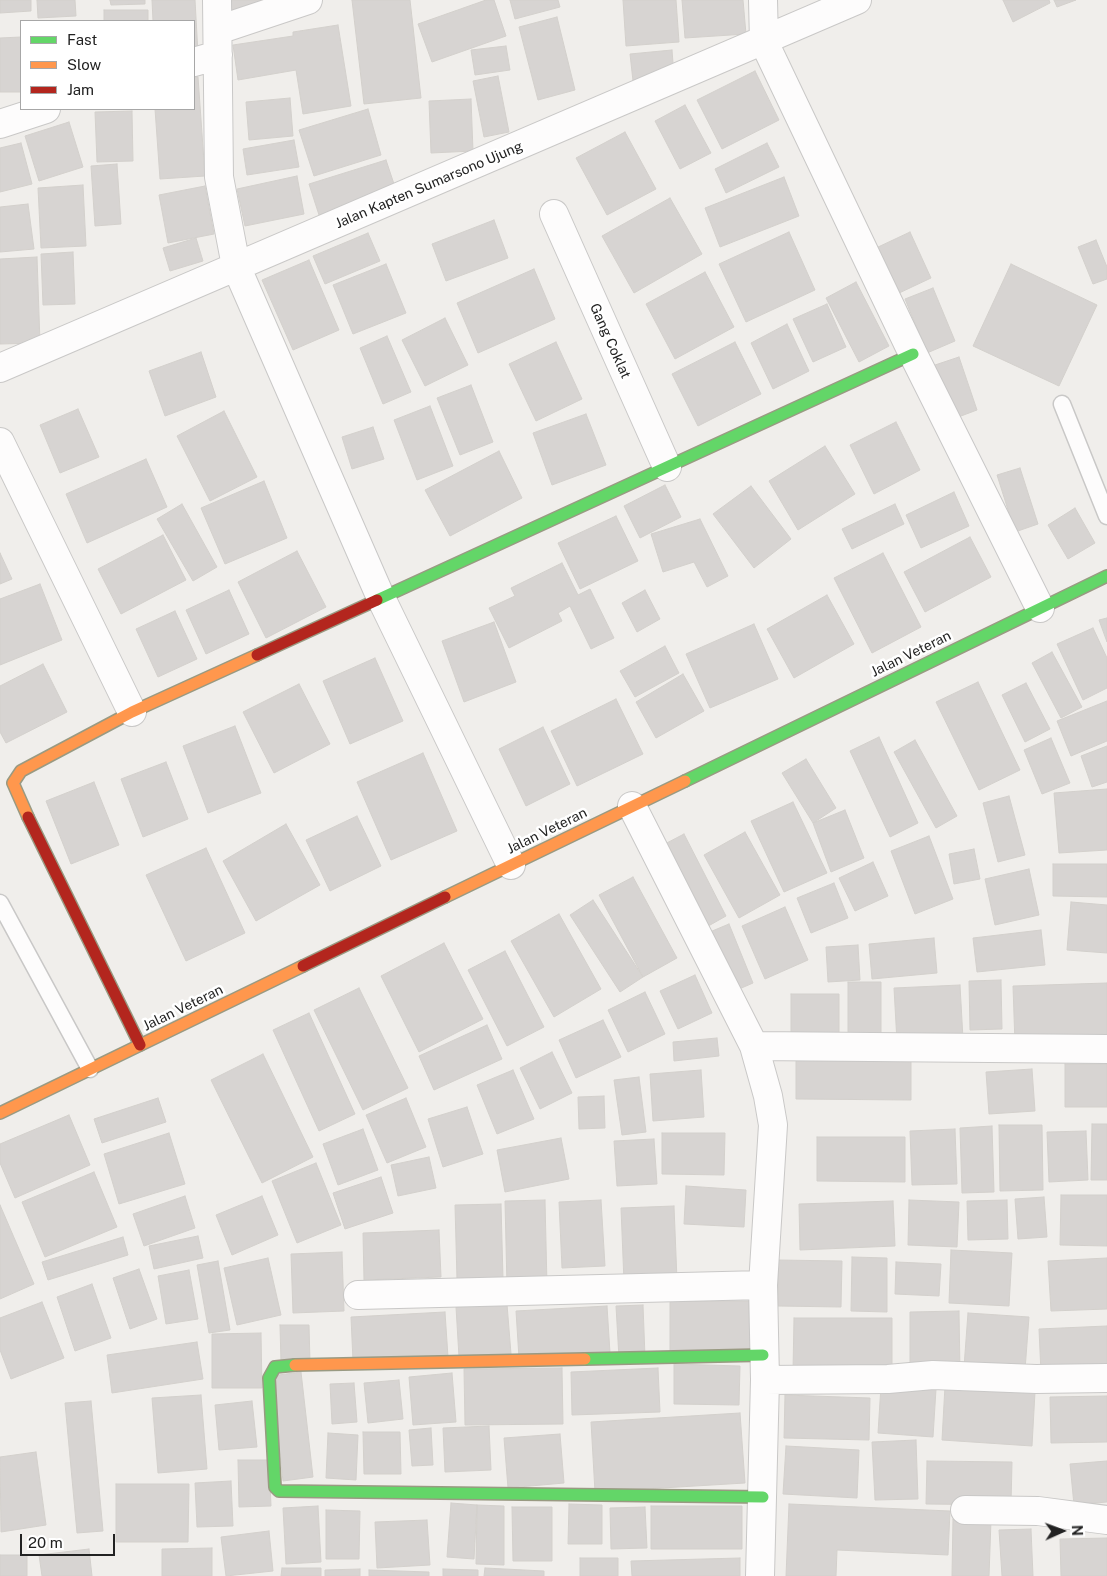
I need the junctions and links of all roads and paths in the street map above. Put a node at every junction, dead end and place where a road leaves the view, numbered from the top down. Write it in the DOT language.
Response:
graph roads {
  1 [pos="217,0"];
  2 [pos="308,0"];
  3 [pos="763,0"];
  4 [pos="857,0"];
  5 [pos="764,42"];
  6 [pos="210,49"];
  7 [pos="43,110"];
  8 [pos="0,124"];
  9 [pos="554,214"];
  10 [pos="236,266"];
  11 [pos="913,354"];
  12 [pos="0,368"];
  13 [pos="1062,404"];
  14 [pos="0,442"];
  15 [pos="667,467"];
  16 [pos="1107,516"];
  17 [pos="1107,576"];
  18 [pos="380,598"];
  19 [pos="1040,608"];
  20 [pos="132,712"];
  21 [pos="632,806"];
  22 [pos="510,865"];
  23 [pos="0,903"];
  24 [pos="140,1045"];
  25 [pos="754,1046"];
  26 [pos="1107,1049"];
  27 [pos="90,1070"];
  28 [pos="0,1113"];
  29 [pos="764,1285"];
  30 [pos="358,1295"];
  31 [pos="764,1367"];
  32 [pos="1107,1378"];
  33 [pos="763,1497"];
  34 [pos="965,1510"];
  35 [pos="1107,1520"];
  36 [pos="760,1576"];
  1 -- 6 [label="street"];
  2 -- 6 [label="street"];
  3 -- 5 [label="street"];
  4 -- 5 [label="street, Jalan Kapten Sumarsono Ujung"];
  5 -- 10 [label="street, Jalan Kapten Sumarsono Ujung"];
  5 -- 11 [label="street"];
  6 -- 10 [label="street"];
  7 -- 8 [label="street"];
  9 -- 15 [label="street, Gang Coklat"];
  10 -- 12 [label="street, Jalan Kapten Sumarsono Ujung"];
  10 -- 18 [label="street"];
  11 -- 15 [label="street"];
  11 -- 19 [label="street"];
  13 -- 16 [label="lane"];
  14 -- 20 [label="street"];
  15 -- 18 [label="street"];
  17 -- 19 [label="street, Jalan Veteran"];
  18 -- 20 [label="street"];
  18 -- 22 [label="street"];
  19 -- 21 [label="street, Jalan Veteran"];
  20 -- 24 [label="street"];
  21 -- 22 [label="street, Jalan Veteran"];
  21 -- 25 [label="street"];
  22 -- 24 [label="street, Jalan Veteran"];
  23 -- 27 [label="lane"];
  24 -- 27 [label="street, Jalan Veteran"];
  25 -- 26 [label="street"];
  25 -- 29 [label="street"];
  27 -- 28 [label="street, Jalan Veteran"];
  29 -- 30 [label="street"];
  29 -- 31 [label="street"];
  31 -- 32 [label="street"];
  31 -- 33 [label="street"];
  31 -- 33 [label="street"];
  33 -- 36 [label="street"];
  34 -- 35 [label="street"];
}
